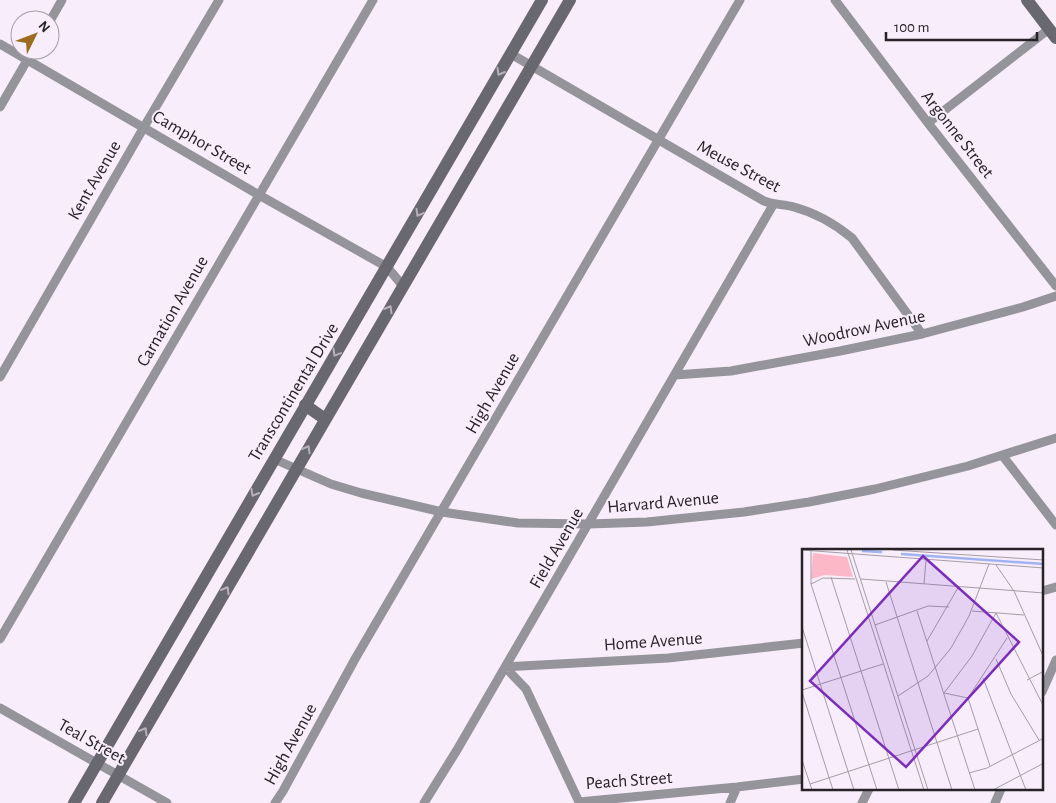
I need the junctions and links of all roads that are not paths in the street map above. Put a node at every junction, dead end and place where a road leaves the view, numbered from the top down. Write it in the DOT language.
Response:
graph roads {
  1 [pos="219,0"];
  2 [pos="373,0"];
  3 [pos="542,0"];
  4 [pos="570,0"];
  5 [pos="740,0"];
  6 [pos="834,0"];
  7 [pos="1027,0"];
  8 [pos="1053,34"];
  9 [pos="511,54"];
  10 [pos="27,60"];
  11 [pos="532,67"];
  12 [pos="0,107"];
  13 [pos="928,123"];
  14 [pos="144,127"];
  15 [pos="658,140"];
  16 [pos="259,195"];
  17 [pos="773,205"];
  18 [pos="387,267"];
  19 [pos="403,286"];
  20 [pos="1056,286"];
  21 [pos="1056,296"];
  22 [pos="922,334"];
  23 [pos="675,375"];
  24 [pos="0,377"];
  25 [pos="305,405"];
  26 [pos="325,419"];
  27 [pos="1056,438"];
  28 [pos="1002,455"];
  29 [pos="274,459"];
  30 [pos="296,468"];
  31 [pos="442,512"];
  32 [pos="589,524"];
  33 [pos="1056,525"];
  34 [pos="1056,586"];
  35 [pos="1044,590"];
  36 [pos="0,639"];
  37 [pos="802,643"];
  38 [pos="1056,660"];
  39 [pos="505,667"];
  40 [pos="1044,687"];
  41 [pos="0,708"];
  42 [pos="97,763"];
  43 [pos="119,775"];
  44 [pos="802,779"];
  45 [pos="738,788"];
  46 [pos="868,790"];
  47 [pos="1001,790"];
  48 [pos="579,802"];
  49 [pos="74,803"];
  50 [pos="102,803"];
  51 [pos="167,803"];
  52 [pos="275,803"];
  53 [pos="424,803"];
  54 [pos="730,803"];
  55 [pos="862,803"];
  56 [pos="995,803"];
  1 -- 14 [label="street, Kent Avenue"];
  2 -- 16 [label="street, Carnation Avenue"];
  3 -- 9 [label="street, Transcontinental Drive"];
  4 -- 11 [label="street"];
  5 -- 15 [label="street, High Avenue"];
  6 -- 13 [label="street, Argonne Street"];
  7 -- 8 [label="street"];
  8 -- 13 [label="street"];
  9 -- 11 [label="street, Meuse Street"];
  9 -- 18 [label="street, Transcontinental Drive, one-way"];
  10 -- 12 [label="street"];
  10 -- 14 [label="street, Camphor Street"];
  11 -- 15 [label="street, Meuse Street"];
  11 -- 19 [label="street"];
  13 -- 20 [label="street, Argonne Street"];
  14 -- 16 [label="street, Camphor Street"];
  14 -- 24 [label="street, Kent Avenue"];
  15 -- 17 [label="street, Meuse Street"];
  15 -- 31 [label="street, High Avenue"];
  16 -- 18 [label="street, Camphor Street"];
  16 -- 36 [label="street, Carnation Avenue"];
  17 -- 22 [label="street, Meuse Street"];
  17 -- 23 [label="street, Field Avenue"];
  18 -- 19 [label="street"];
  18 -- 25 [label="street, Transcontinental Drive, one-way"];
  26 -- 19 [label="street, one-way"];
  21 -- 22 [label="street, Woodrow Avenue"];
  22 -- 23 [label="street, Woodrow Avenue"];
  23 -- 32 [label="street, Field Avenue"];
  25 -- 26 [label="street"];
  25 -- 29 [label="street, Transcontinental Drive"];
  30 -- 26 [label="street, one-way"];
  27 -- 28 [label="street, Harvard Avenue"];
  28 -- 32 [label="street, Harvard Avenue"];
  28 -- 33 [label="street"];
  29 -- 30 [label="street, Harvard Avenue"];
  29 -- 42 [label="street, Transcontinental Drive, one-way"];
  30 -- 31 [label="street, Harvard Avenue"];
  43 -- 30 [label="street, one-way"];
  31 -- 32 [label="street, Harvard Avenue"];
  31 -- 52 [label="street, High Avenue"];
  32 -- 39 [label="street, Field Avenue"];
  34 -- 35 [label="street"];
  37 -- 39 [label="street, Home Avenue"];
  38 -- 40 [label="street"];
  39 -- 48 [label="street, Peach Street"];
  39 -- 53 [label="street, Field Avenue"];
  41 -- 42 [label="street, Teal Street"];
  42 -- 43 [label="street, Teal Street"];
  42 -- 49 [label="street, Transcontinental Drive"];
  43 -- 50 [label="street"];
  43 -- 51 [label="street, Teal Street"];
  44 -- 45 [label="street, Peach Street"];
  45 -- 48 [label="street, Peach Street"];
  45 -- 54 [label="street"];
  46 -- 55 [label="street"];
  47 -- 56 [label="street"];
}
